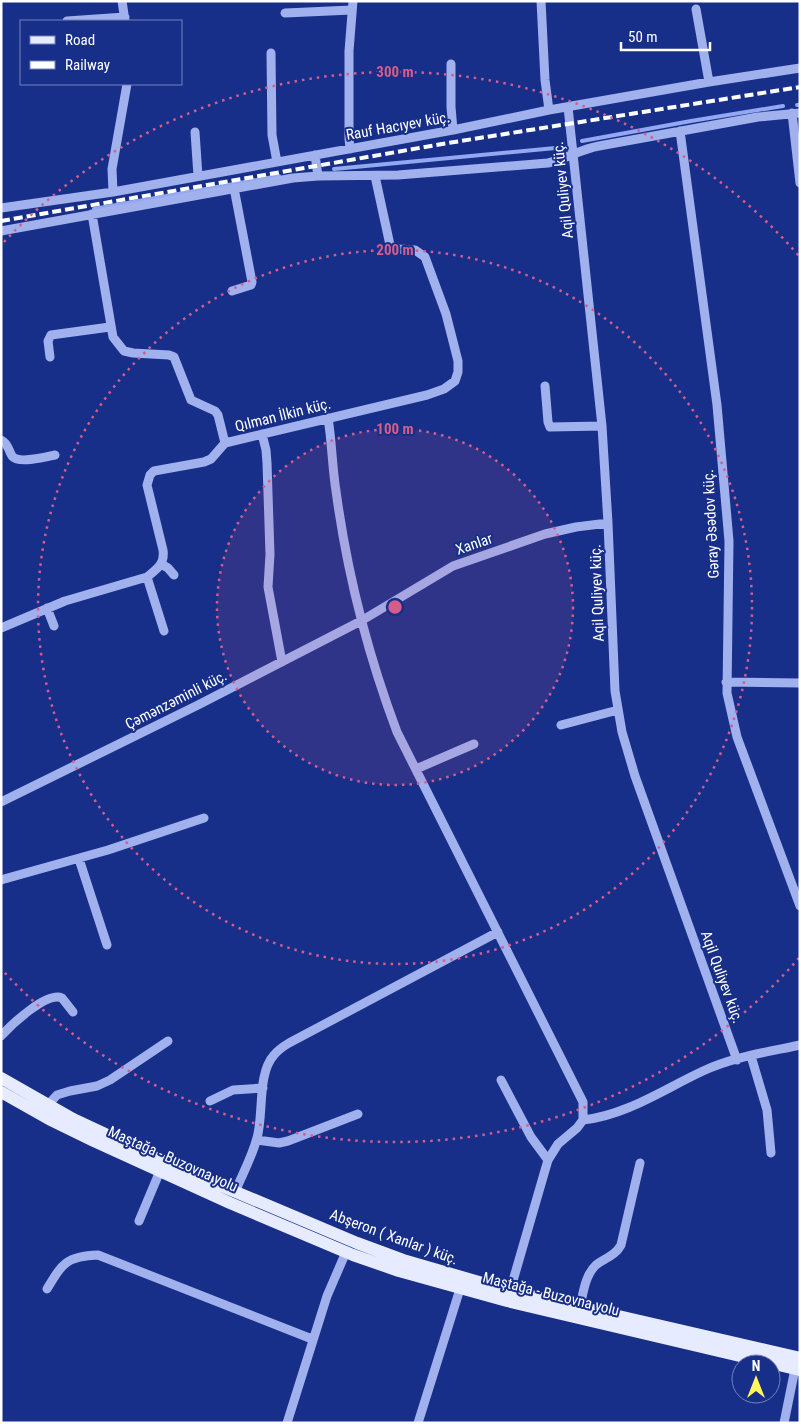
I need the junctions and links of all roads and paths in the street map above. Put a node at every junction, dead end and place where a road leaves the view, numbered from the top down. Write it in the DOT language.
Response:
graph roads {
  1 [pos="122,1"];
  2 [pos="541,1"];
  3 [pos="352,6"];
  4 [pos="696,9"];
  5 [pos="285,13"];
  6 [pos="125,19"];
  7 [pos="96,20"];
  8 [pos="271,53"];
  9 [pos="451,64"];
  10 [pos="800,68"];
  11 [pos="709,82"];
  12 [pos="126,85"];
  13 [pos="568,107"];
  14 [pos="549,110"];
  15 [pos="796,113"];
  16 [pos="453,130"];
  17 [pos="195,132"];
  18 [pos="680,132"];
  19 [pos="350,149"];
  20 [pos="573,154"];
  21 [pos="315,155"];
  22 [pos="276,162"];
  23 [pos="198,176"];
  24 [pos="318,176"];
  25 [pos="375,176"];
  26 [pos="800,183"];
  27 [pos="234,188"];
  28 [pos="113,192"];
  29 [pos="1,208"];
  30 [pos="92,214"];
  31 [pos="1,231"];
  32 [pos="232,291"];
  33 [pos="110,327"];
  34 [pos="50,357"];
  35 [pos="545,386"];
  36 [pos="328,418"];
  37 [pos="602,426"];
  38 [pos="262,434"];
  39 [pos="1,440"];
  40 [pos="225,443"];
  41 [pos="55,456"];
  42 [pos="608,523"];
  43 [pos="162,564"];
  44 [pos="174,575"];
  45 [pos="147,577"];
  46 [pos="47,608"];
  47 [pos="361,621"];
  48 [pos="54,626"];
  49 [pos="1,628"];
  50 [pos="164,631"];
  51 [pos="282,662"];
  52 [pos="726,682"];
  53 [pos="800,683"];
  54 [pos="618,710"];
  55 [pos="561,725"];
  56 [pos="474,744"];
  57 [pos="416,769"];
  58 [pos="1,802"];
  59 [pos="204,818"];
  60 [pos="79,858"];
  61 [pos="1,879"];
  62 [pos="800,906"];
  63 [pos="498,932"];
  64 [pos="107,945"];
  65 [pos="73,1012"];
  66 [pos="1,1036"];
  67 [pos="168,1042"];
  68 [pos="800,1044"];
  69 [pos="751,1056"];
  70 [pos="737,1060"];
  71 [pos="1,1078"];
  72 [pos="501,1080"];
  73 [pos="263,1088"];
  74 [pos="1,1092"];
  75 [pos="210,1101"];
  76 [pos="47,1106"];
  77 [pos="358,1114"];
  78 [pos="583,1120"];
  79 [pos="257,1140"];
  80 [pos="771,1153"];
  81 [pos="548,1160"];
  82 [pos="640,1162"];
  83 [pos="160,1172"];
  84 [pos="232,1198"];
  85 [pos="139,1221"];
  86 [pos="346,1252"];
  87 [pos="462,1284"];
  88 [pos="47,1289"];
  89 [pos="510,1291"];
  90 [pos="580,1307"];
  91 [pos="312,1339"];
  92 [pos="798,1365"];
  93 [pos="287,1423"];
  94 [pos="418,1423"];
  95 [pos="784,1423"];
  1 -- 6 [label="street"];
  2 -- 14 [label="street"];
  3 -- 5 [label="street"];
  3 -- 19 [label="street"];
  4 -- 11 [label="street"];
  6 -- 7 [label="street"];
  8 -- 22 [label="street"];
  9 -- 16 [label="street"];
  10 -- 11 [label="street, Rauf Hacıyev küç."];
  11 -- 13 [label="street, Rauf Hacıyev küç."];
  12 -- 28 [label="street"];
  13 -- 14 [label="street, Rauf Hacıyev küç."];
  13 -- 20 [label="street, Aqil Quliyev küç."];
  14 -- 16 [label="street, Rauf Hacıyev küç."];
  15 -- 18 [label="street"];
  15 -- 26 [label="street"];
  16 -- 19 [label="street, Rauf Hacıyev küç."];
  17 -- 23 [label="street"];
  18 -- 20 [label="street"];
  18 -- 52 [label="street, Gəray Əsədov küç."];
  19 -- 21 [label="street, Rauf Hacıyev küç."];
  20 -- 25 [label="street"];
  20 -- 37 [label="street, Aqil Quliyev küç."];
  21 -- 22 [label="street, Rauf Hacıyev küç."];
  21 -- 24 [label="street"];
  22 -- 23 [label="street, Rauf Hacıyev küç."];
  23 -- 28 [label="street, Rauf Hacıyev küç."];
  24 -- 25 [label="street"];
  24 -- 27 [label="street"];
  25 -- 36 [label="street, Qılman İlkin küç."];
  27 -- 30 [label="street"];
  27 -- 32 [label="street"];
  28 -- 29 [label="street, Rauf Hacıyev küç."];
  30 -- 31 [label="street"];
  30 -- 33 [label="street"];
  33 -- 34 [label="street"];
  33 -- 40 [label="street"];
  35 -- 37 [label="street"];
  36 -- 38 [label="street, Qılman İlkin küç."];
  36 -- 47 [label="street"];
  37 -- 42 [label="street, Aqil Quliyev küç."];
  38 -- 40 [label="street, Qılman İlkin küç."];
  38 -- 51 [label="street"];
  39 -- 41 [label="street"];
  40 -- 43 [label="street, Qılman İlkin küç."];
  42 -- 47 [label="street, Xanlar"];
  42 -- 54 [label="street, Aqil Quliyev küç."];
  43 -- 44 [label="street"];
  43 -- 45 [label="street"];
  45 -- 46 [label="street"];
  45 -- 50 [label="street"];
  46 -- 48 [label="street"];
  46 -- 49 [label="street"];
  47 -- 51 [label="street, Çəmənzəminli küç."];
  47 -- 57 [label="street"];
  51 -- 58 [label="street, Çəmənzəminli küç."];
  52 -- 53 [label="street"];
  52 -- 62 [label="street, Gəray Əsədov küç."];
  54 -- 55 [label="street"];
  54 -- 70 [label="street, Aqil Quliyev küç."];
  56 -- 57 [label="street"];
  57 -- 63 [label="street"];
  59 -- 60 [label="street"];
  60 -- 61 [label="street"];
  60 -- 64 [label="street"];
  63 -- 73 [label="street"];
  63 -- 78 [label="street"];
  65 -- 66 [label="street"];
  67 -- 76 [label="street"];
  68 -- 69 [label="street"];
  69 -- 70 [label="street"];
  69 -- 80 [label="street"];
  70 -- 78 [label="street"];
  71 -- 76 [label="main road, Abşeron ( Xanlar ) küç."];
  72 -- 81 [label="street"];
  73 -- 75 [label="street"];
  73 -- 79 [label="street"];
  74 -- 83 [label="main road, Maştağa - Buzovna yolu"];
  76 -- 84 [label="main road, Abşeron ( Xanlar ) küç."];
  77 -- 79 [label="street"];
  78 -- 81 [label="street"];
  79 -- 84 [label="street"];
  81 -- 89 [label="street"];
  82 -- 90 [label="street"];
  83 -- 84 [label="main road, Maştağa - Buzovna yolu"];
  83 -- 85 [label="street"];
  84 -- 86 [label="main road, Maştağa - Buzovna yolu"];
  84 -- 87 [label="main road, Abşeron ( Xanlar ) küç."];
  86 -- 87 [label="main road, Maştağa - Buzovna yolu"];
  86 -- 91 [label="street"];
  87 -- 89 [label="main road, Abşeron ( Xanlar ) küç."];
  87 -- 92 [label="main road, Maştağa - Buzovna yolu"];
  87 -- 94 [label="street"];
  88 -- 91 [label="street"];
  89 -- 90 [label="main road, Abşeron ( Xanlar ) küç."];
  90 -- 92 [label="main road, Abşeron ( Xanlar ) küç."];
  91 -- 93 [label="street"];
  92 -- 95 [label="street"];
}
